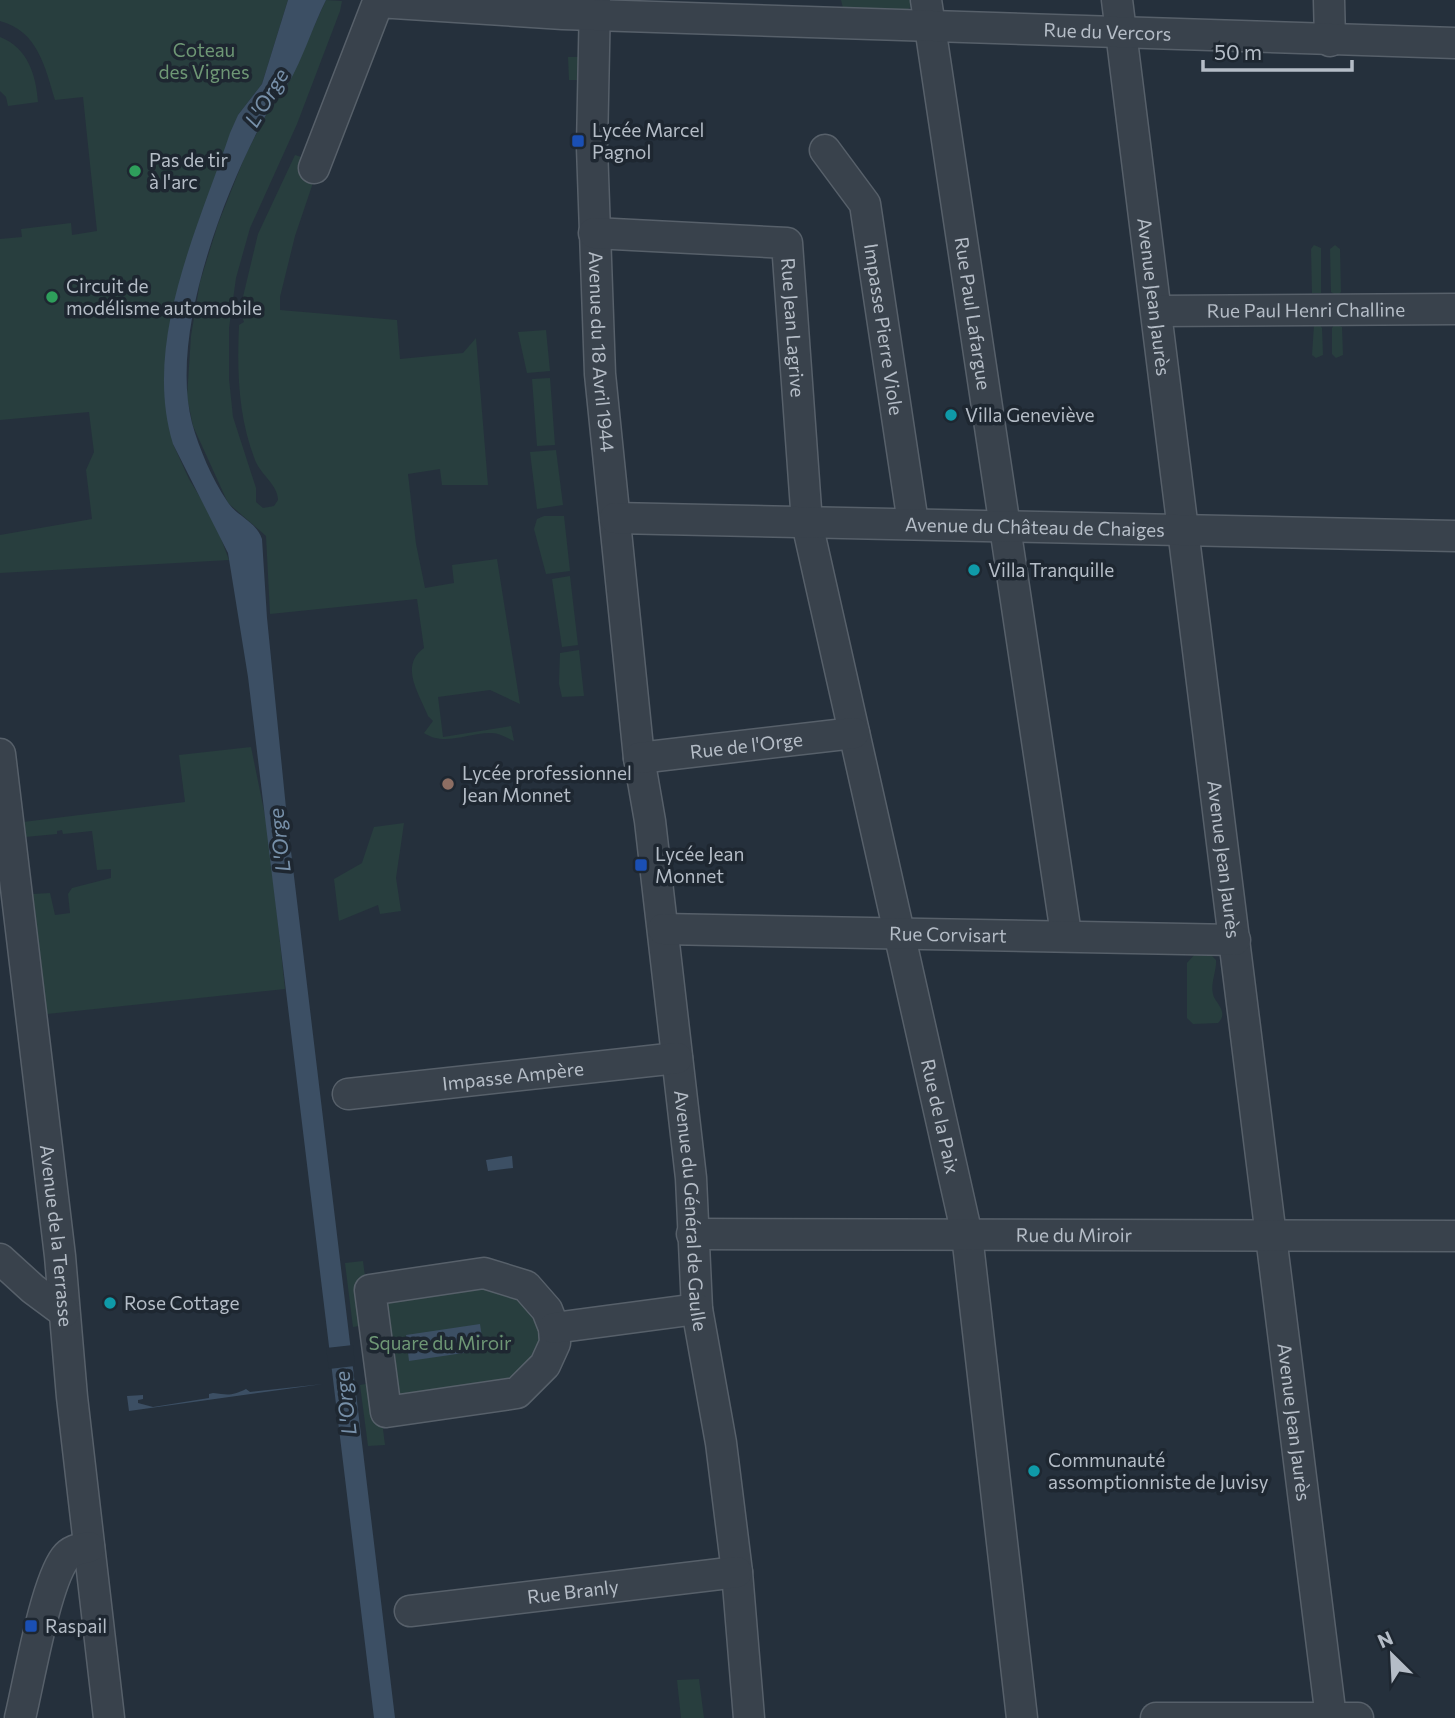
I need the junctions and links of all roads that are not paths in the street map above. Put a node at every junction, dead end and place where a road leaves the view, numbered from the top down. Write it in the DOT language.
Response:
graph roads {
  1 [pos="1117,0"];
  2 [pos="1329,0"];
  3 [pos="594,7"];
  4 [pos="828,11"];
  5 [pos="927,13"];
  6 [pos="1121,32"];
  7 [pos="1330,41"];
  8 [pos="1455,43"];
  9 [pos="825,150"];
  10 [pos="314,168"];
  11 [pos="594,233"];
  12 [pos="1455,309"];
  13 [pos="1157,311"];
  14 [pos="615,518"];
  15 [pos="807,523"];
  16 [pos="913,523"];
  17 [pos="1004,526"];
  18 [pos="1184,530"];
  19 [pos="1455,536"];
  20 [pos="634,703"];
  21 [pos="854,733"];
  22 [pos="0,754"];
  23 [pos="639,758"];
  24 [pos="663,929"];
  25 [pos="900,932"];
  26 [pos="1066,934"];
  27 [pos="1235,940"];
  28 [pos="677,1058"];
  29 [pos="348,1094"];
  30 [pos="692,1234"];
  31 [pos="967,1234"];
  32 [pos="1272,1235"];
  33 [pos="1455,1236"];
  34 [pos="0,1259"];
  35 [pos="697,1309"];
  36 [pos="64,1312"];
  37 [pos="554,1328"];
  38 [pos="89,1547"];
  39 [pos="737,1572"];
  40 [pos="410,1611"];
  41 [pos="20,1718"];
  42 [pos="109,1718"];
  43 [pos="749,1718"];
  44 [pos="1022,1718"];
  45 [pos="1156,1718"];
  46 [pos="1331,1718"];
  47 [pos="1358,1718"];
  1 -- 6 [label="street, Avenue Jean Jaurès"];
  2 -- 7 [label="street"];
  3 -- 4 [label="street, Rue du Vercors"];
  3 -- 10 [label="street, Rue du Vercors"];
  3 -- 11 [label="street, Avenue du 18 Avril 1944"];
  4 -- 5 [label="street, Rue du Vercors"];
  5 -- 6 [label="street, Rue du Vercors"];
  5 -- 17 [label="street, Rue Paul Lafargue"];
  6 -- 7 [label="street, Rue du Vercors"];
  6 -- 13 [label="street, Avenue Jean Jaurès"];
  7 -- 8 [label="street, Rue du Vercors"];
  9 -- 16 [label="street, Impasse Pierre Viole"];
  11 -- 14 [label="street, Avenue du 18 Avril 1944"];
  11 -- 15 [label="street, Rue Jean Lagrive"];
  12 -- 13 [label="street, Rue Paul Henri Challine"];
  13 -- 18 [label="street, Avenue Jean Jaurès"];
  14 -- 15 [label="street, Avenue du Château de Chaiges"];
  14 -- 20 [label="street, Avenue du 18 Avril 1944"];
  15 -- 16 [label="street, Avenue du Château de Chaiges"];
  15 -- 21 [label="street, Rue de la Paix"];
  16 -- 17 [label="street, Avenue du Château de Chaiges"];
  17 -- 18 [label="street, Avenue du Château de Chaiges"];
  17 -- 26 [label="street, Rue Paul Lafargue"];
  18 -- 19 [label="street, Avenue du Château de Chaiges"];
  18 -- 27 [label="street, Avenue Jean Jaurès"];
  20 -- 23 [label="street, Avenue du Général de Gaulle"];
  21 -- 23 [label="street, Rue de l'Orge"];
  21 -- 25 [label="street, Rue de la Paix"];
  22 -- 36 [label="street, Avenue de la Terrasse"];
  23 -- 24 [label="street, Avenue du Général de Gaulle"];
  24 -- 25 [label="street, Rue Corvisart"];
  24 -- 28 [label="street, Avenue du Général de Gaulle"];
  25 -- 26 [label="street, Rue Corvisart"];
  25 -- 31 [label="street, Rue de la Paix"];
  26 -- 27 [label="street, Rue Corvisart"];
  27 -- 32 [label="street, Avenue Jean Jaurès"];
  28 -- 29 [label="street, Impasse Ampère"];
  28 -- 30 [label="street, Avenue du Général de Gaulle"];
  30 -- 31 [label="street, Rue du Miroir"];
  30 -- 35 [label="street, Avenue du Général de Gaulle"];
  31 -- 32 [label="street, Rue du Miroir"];
  31 -- 44 [label="street, Rue de la Paix"];
  32 -- 33 [label="street, Rue du Miroir"];
  32 -- 46 [label="street, Avenue Jean Jaurès"];
  34 -- 36 [label="street"];
  35 -- 37 [label="street"];
  35 -- 39 [label="street, Avenue du Général de Gaulle"];
  36 -- 38 [label="street, Avenue de la Terrasse"];
  37 -- 37 [label="street"];
  38 -- 41 [label="street"];
  38 -- 42 [label="street, Avenue de la Terrasse"];
  39 -- 40 [label="street, Rue Branly"];
  39 -- 43 [label="street, Avenue du Général de Gaulle"];
  45 -- 46 [label="street"];
  46 -- 47 [label="street"];
}
